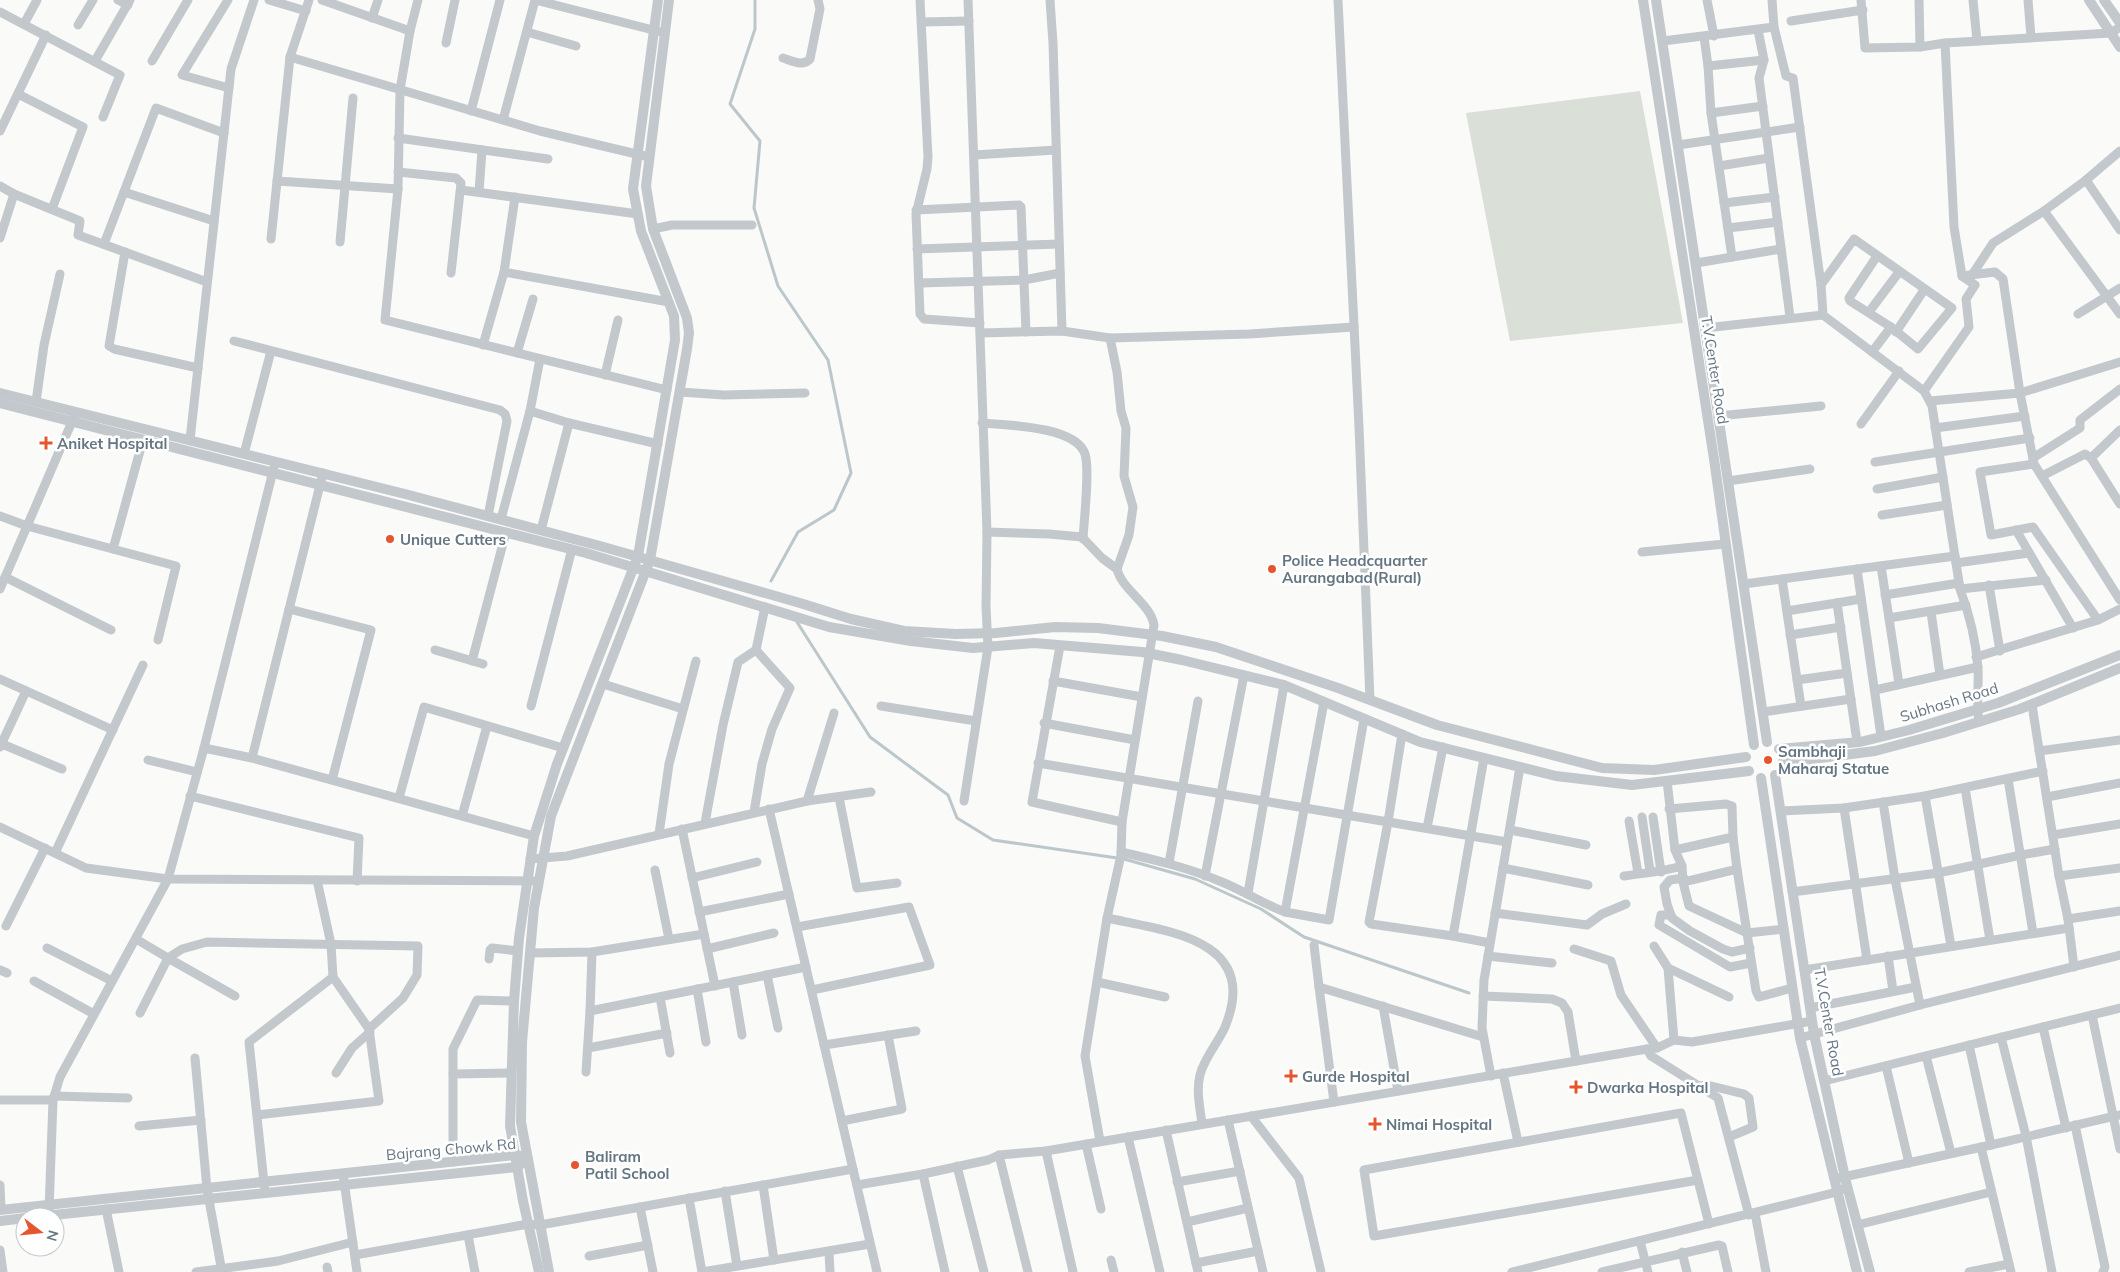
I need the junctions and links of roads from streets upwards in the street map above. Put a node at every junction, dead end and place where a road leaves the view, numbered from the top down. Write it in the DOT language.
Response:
graph roads {
  1 [pos="37,0"];
  2 [pos="93,0"];
  3 [pos="118,0"];
  4 [pos="188,0"];
  5 [pos="228,0"];
  6 [pos="269,0"];
  7 [pos="309,0"];
  8 [pos="322,0"];
  9 [pos="378,0"];
  10 [pos="418,0"];
  11 [pos="455,0"];
  12 [pos="500,0"];
  13 [pos="658,0"];
  14 [pos="669,0"];
  15 [pos="818,0"];
  16 [pos="920,0"];
  17 [pos="968,0"];
  18 [pos="1050,0"];
  19 [pos="1338,0"];
  20 [pos="1643,0"];
  21 [pos="1656,0"];
  22 [pos="1707,0"];
  23 [pos="1772,0"];
  24 [pos="1861,0"];
  25 [pos="1919,0"];
  26 [pos="1973,0"];
  27 [pos="2028,0"];
  28 [pos="2089,0"];
  29 [pos="2104,0"];
  30 [pos="252,1"];
  31 [pos="129,2"];
  32 [pos="1863,10"];
  33 [pos="306,11"];
  34 [pos="2117,11"];
  35 [pos="0,12"];
  36 [pos="372,18"];
  37 [pos="969,20"];
  38 [pos="1791,21"];
  39 [pos="922,22"];
  40 [pos="2120,23"];
  41 [pos="24,24"];
  42 [pos="78,25"];
  43 [pos="1774,27"];
  44 [pos="2120,27"];
  45 [pos="654,30"];
  46 [pos="1758,30"];
  47 [pos="410,31"];
  48 [pos="527,32"];
  49 [pos="664,33"];
  50 [pos="2110,33"];
  51 [pos="46,35"];
  52 [pos="1714,36"];
  53 [pos="1704,37"];
  54 [pos="2031,38"];
  55 [pos="1977,41"];
  56 [pos="1662,42"];
  57 [pos="446,43"];
  58 [pos="1945,43"];
  59 [pos="576,46"];
  60 [pos="2120,46"];
  61 [pos="1920,47"];
  62 [pos="290,57"];
  63 [pos="783,58"];
  64 [pos="1764,60"];
  65 [pos="95,62"];
  66 [pos="152,62"];
  67 [pos="1708,66"];
  68 [pos="229,88"];
  69 [pos="400,90"];
  70 [pos="18,94"];
  71 [pos="353,98"];
  72 [pos="1763,106"];
  73 [pos="471,111"];
  74 [pos="1711,113"];
  75 [pos="103,117"];
  76 [pos="503,120"];
  77 [pos="1800,127"];
  78 [pos="0,131"];
  79 [pos="1766,131"];
  80 [pos="224,133"];
  81 [pos="398,138"];
  82 [pos="1715,139"];
  83 [pos="1678,145"];
  84 [pos="482,150"];
  85 [pos="1056,150"];
  86 [pos="2120,150"];
  87 [pos="638,154"];
  88 [pos="974,154"];
  89 [pos="649,157"];
  90 [pos="1769,158"];
  91 [pos="548,159"];
  92 [pos="1719,166"];
  93 [pos="398,172"];
  94 [pos="2086,180"];
  95 [pos="277,181"];
  96 [pos="0,186"];
  97 [pos="345,186"];
  98 [pos="398,189"];
  99 [pos="461,190"];
  100 [pos="124,192"];
  101 [pos="479,192"];
  102 [pos="14,194"];
  103 [pos="515,197"];
  104 [pos="1774,197"];
  105 [pos="1724,203"];
  106 [pos="976,208"];
  107 [pos="52,209"];
  108 [pos="916,210"];
  109 [pos="2044,210"];
  110 [pos="638,214"];
  111 [pos="214,221"];
  112 [pos="1778,222"];
  113 [pos="752,225"];
  114 [pos="653,228"];
  115 [pos="1728,228"];
  116 [pos="2120,230"];
  117 [pos="0,238"];
  118 [pos="272,239"];
  119 [pos="340,242"];
  120 [pos="104,244"];
  121 [pos="1059,244"];
  122 [pos="1023,245"];
  123 [pos="978,247"];
  124 [pos="917,249"];
  125 [pos="1781,249"];
  126 [pos="125,252"];
  127 [pos="1877,256"];
  128 [pos="1732,257"];
  129 [pos="1696,263"];
  130 [pos="504,272"];
  131 [pos="1899,272"];
  132 [pos="451,273"];
  133 [pos="1060,273"];
  134 [pos="60,274"];
  135 [pos="1972,275"];
  136 [pos="1962,276"];
  137 [pos="1024,280"];
  138 [pos="979,281"];
  139 [pos="207,282"];
  140 [pos="918,283"];
  141 [pos="1821,285"];
  142 [pos="2120,288"];
  143 [pos="1924,290"];
  144 [pos="2106,297"];
  145 [pos="533,299"];
  146 [pos="669,302"];
  147 [pos="1868,312"];
  148 [pos="2078,314"];
  149 [pos="2120,314"];
  150 [pos="1823,315"];
  151 [pos="1790,318"];
  152 [pos="618,320"];
  153 [pos="980,328"];
  154 [pos="1354,328"];
  155 [pos="1705,328"];
  156 [pos="1894,330"];
  157 [pos="1062,331"];
  158 [pos="1026,332"];
  159 [pos="1110,338"];
  160 [pos="234,341"];
  161 [pos="484,345"];
  162 [pos="271,351"];
  163 [pos="1872,352"];
  164 [pos="517,353"];
  165 [pos="540,359"];
  166 [pos="2120,362"];
  167 [pos="198,368"];
  168 [pos="670,371"];
  169 [pos="1899,371"];
  170 [pos="683,373"];
  171 [pos="605,375"];
  172 [pos="2120,389"];
  173 [pos="667,390"];
  174 [pos="680,392"];
  175 [pos="1924,392"];
  176 [pos="0,393"];
  177 [pos="805,393"];
  178 [pos="2020,393"];
  179 [pos="1930,401"];
  180 [pos="36,402"];
  181 [pos="0,403"];
  182 [pos="1821,406"];
  183 [pos="530,411"];
  184 [pos="74,416"];
  185 [pos="1718,416"];
  186 [pos="2025,416"];
  187 [pos="569,423"];
  188 [pos="982,424"];
  189 [pos="1861,424"];
  190 [pos="1935,428"];
  191 [pos="2119,434"];
  192 [pos="2030,438"];
  193 [pos="143,440"];
  194 [pos="190,440"];
  195 [pos="658,444"];
  196 [pos="1939,452"];
  197 [pos="244,454"];
  198 [pos="2091,458"];
  199 [pos="276,461"];
  200 [pos="2033,461"];
  201 [pos="1875,462"];
  202 [pos="1810,469"];
  203 [pos="273,473"];
  204 [pos="323,473"];
  205 [pos="2042,476"];
  206 [pos="1943,477"];
  207 [pos="1728,481"];
  208 [pos="321,484"];
  209 [pos="1877,489"];
  210 [pos="2120,504"];
  211 [pos="1947,505"];
  212 [pos="1882,515"];
  213 [pos="0,516"];
  214 [pos="488,516"];
  215 [pos="501,519"];
  216 [pos="28,526"];
  217 [pos="542,530"];
  218 [pos="2016,530"];
  219 [pos="506,532"];
  220 [pos="987,532"];
  221 [pos="1083,539"];
  222 [pos="1726,544"];
  223 [pos="572,549"];
  224 [pos="113,550"];
  225 [pos="1642,552"];
  226 [pos="2029,553"];
  227 [pos="638,556"];
  228 [pos="1956,559"];
  229 [pos="650,560"];
  230 [pos="1881,566"];
  231 [pos="634,567"];
  232 [pos="1117,568"];
  233 [pos="1857,569"];
  234 [pos="646,571"];
  235 [pos="5,577"];
  236 [pos="1782,579"];
  237 [pos="2046,580"];
  238 [pos="1744,584"];
  239 [pos="1989,585"];
  240 [pos="1959,586"];
  241 [pos="0,588"];
  242 [pos="1886,595"];
  243 [pos="1862,599"];
  244 [pos="2120,600"];
  245 [pos="1837,603"];
  246 [pos="1966,605"];
  247 [pos="765,607"];
  248 [pos="289,609"];
  249 [pos="2120,609"];
  250 [pos="1787,611"];
  251 [pos="1932,612"];
  252 [pos="1889,618"];
  253 [pos="2098,620"];
  254 [pos="1840,627"];
  255 [pos="2073,628"];
  256 [pos="111,630"];
  257 [pos="986,633"];
  258 [pos="1153,634"];
  259 [pos="1790,635"];
  260 [pos="158,640"];
  261 [pos="1060,646"];
  262 [pos="988,647"];
  263 [pos="436,650"];
  264 [pos="756,650"];
  265 [pos="2000,650"];
  266 [pos="1150,654"];
  267 [pos="2120,655"];
  268 [pos="1976,657"];
  269 [pos="472,661"];
  270 [pos="696,661"];
  271 [pos="483,664"];
  272 [pos="143,666"];
  273 [pos="1978,667"];
  274 [pos="2120,668"];
  275 [pos="1847,673"];
  276 [pos="1244,675"];
  277 [pos="1940,675"];
  278 [pos="0,679"];
  279 [pos="1797,680"];
  280 [pos="1053,681"];
  281 [pos="603,684"];
  282 [pos="1899,684"];
  283 [pos="1284,685"];
  284 [pos="1874,690"];
  285 [pos="26,691"];
  286 [pos="1142,697"];
  287 [pos="1851,698"];
  288 [pos="1370,700"];
  289 [pos="1198,701"];
  290 [pos="1324,702"];
  291 [pos="2032,704"];
  292 [pos="531,706"];
  293 [pos="882,706"];
  294 [pos="1801,706"];
  295 [pos="683,709"];
  296 [pos="1977,710"];
  297 [pos="1763,712"];
  298 [pos="834,713"];
  299 [pos="1364,718"];
  300 [pos="976,722"];
  301 [pos="1979,722"];
  302 [pos="1044,723"];
  303 [pos="486,726"];
  304 [pos="113,730"];
  305 [pos="1402,734"];
  306 [pos="1881,736"];
  307 [pos="1135,740"];
  308 [pos="2120,740"];
  309 [pos="1767,742"];
  310 [pos="1857,742"];
  311 [pos="1754,745"];
  312 [pos="1,746"];
  313 [pos="1443,747"];
  314 [pos="204,748"];
  315 [pos="563,748"];
  316 [pos="1779,749"];
  317 [pos="2039,751"];
  318 [pos="1746,757"];
  319 [pos="252,758"];
  320 [pos="1484,758"];
  321 [pos="148,760"];
  322 [pos="1038,763"];
  323 [pos="1782,763"];
  324 [pos="1520,767"];
  325 [pos="62,769"];
  326 [pos="1749,770"];
  327 [pos="2043,771"];
  328 [pos="197,772"];
  329 [pos="1774,775"];
  330 [pos="1761,778"];
  331 [pos="1128,779"];
  332 [pos="2008,779"];
  333 [pos="332,780"];
  334 [pos="1667,781"];
  335 [pos="2120,784"];
  336 [pos="1182,788"];
  337 [pos="1965,788"];
  338 [pos="871,792"];
  339 [pos="1222,795"];
  340 [pos="190,796"];
  341 [pos="1925,796"];
  342 [pos="839,797"];
  343 [pos="2047,797"];
  344 [pos="399,798"];
  345 [pos="807,800"];
  346 [pos="964,801"];
  347 [pos="1264,802"];
  348 [pos="1883,802"];
  349 [pos="1305,808"];
  350 [pos="1844,808"];
  351 [pos="770,809"];
  352 [pos="1669,809"];
  353 [pos="1781,811"];
  354 [pos="754,812"];
  355 [pos="1346,815"];
  356 [pos="462,816"];
  357 [pos="1653,816"];
  358 [pos="1642,817"];
  359 [pos="1630,821"];
  360 [pos="1122,822"];
  361 [pos="1388,822"];
  362 [pos="705,824"];
  363 [pos="2120,824"];
  364 [pos="0,827"];
  365 [pos="1427,828"];
  366 [pos="682,829"];
  367 [pos="1510,830"];
  368 [pos="659,834"];
  369 [pos="2053,834"];
  370 [pos="534,836"];
  371 [pos="1470,836"];
  372 [pos="1733,837"];
  373 [pos="1508,842"];
  374 [pos="1586,845"];
  375 [pos="45,848"];
  376 [pos="1675,850"];
  377 [pos="2055,850"];
  378 [pos="55,853"];
  379 [pos="2021,855"];
  380 [pos="1121,857"];
  381 [pos="544,858"];
  382 [pos="530,859"];
  383 [pos="757,862"];
  384 [pos="1169,863"];
  385 [pos="1978,864"];
  386 [pos="1682,866"];
  387 [pos="1503,868"];
  388 [pos="2120,868"];
  389 [pos="1737,869"];
  390 [pos="655,870"];
  391 [pos="1650,871"];
  392 [pos="1661,872"];
  393 [pos="1938,873"];
  394 [pos="1638,874"];
  395 [pos="1205,876"];
  396 [pos="1624,876"];
  397 [pos="2059,876"];
  398 [pos="692,878"];
  399 [pos="168,879"];
  400 [pos="1895,879"];
  401 [pos="317,880"];
  402 [pos="357,880"];
  403 [pos="539,880"];
  404 [pos="1683,880"];
  405 [pos="527,881"];
  406 [pos="897,883"];
  407 [pos="1588,885"];
  408 [pos="1855,885"];
  409 [pos="1792,892"];
  410 [pos="1248,893"];
  411 [pos="789,894"];
  412 [pos="1626,904"];
  413 [pos="2120,911"];
  414 [pos="699,912"];
  415 [pos="1286,912"];
  416 [pos="1495,913"];
  417 [pos="1671,914"];
  418 [pos="1107,918"];
  419 [pos="2069,923"];
  420 [pos="6,926"];
  421 [pos="797,927"];
  422 [pos="1784,929"];
  423 [pos="774,933"];
  424 [pos="704,934"];
  425 [pos="1747,934"];
  426 [pos="2033,934"];
  427 [pos="1453,936"];
  428 [pos="136,940"];
  429 [pos="669,940"];
  430 [pos="1990,940"];
  431 [pos="1490,943"];
  432 [pos="331,944"];
  433 [pos="1314,945"];
  434 [pos="1654,946"];
  435 [pos="1951,946"];
  436 [pos="47,948"];
  437 [pos="1750,948"];
  438 [pos="707,949"];
  439 [pos="1574,949"];
  440 [pos="518,951"];
  441 [pos="592,952"];
  442 [pos="530,953"];
  443 [pos="1909,953"];
  444 [pos="2120,954"];
  445 [pos="1488,956"];
  446 [pos="1888,956"];
  447 [pos="168,958"];
  448 [pos="489,959"];
  449 [pos="1867,960"];
  450 [pos="1751,963"];
  451 [pos="1552,964"];
  452 [pos="806,966"];
  453 [pos="2074,967"];
  454 [pos="1668,968"];
  455 [pos="1804,970"];
  456 [pos="767,975"];
  457 [pos="333,977"];
  458 [pos="34,981"];
  459 [pos="112,981"];
  460 [pos="733,982"];
  461 [pos="1097,982"];
  462 [pos="715,986"];
  463 [pos="1319,987"];
  464 [pos="1916,987"];
  465 [pos="1792,988"];
  466 [pos="697,990"];
  467 [pos="812,990"];
  468 [pos="1893,991"];
  469 [pos="235,996"];
  470 [pos="1483,996"];
  471 [pos="660,997"];
  472 [pos="1165,997"];
  473 [pos="1728,997"];
  474 [pos="514,1001"];
  475 [pos="1920,1005"];
  476 [pos="1383,1006"];
  477 [pos="1810,1008"];
  478 [pos="2120,1008"];
  479 [pos="590,1011"];
  480 [pos="140,1013"];
  481 [pos="94,1014"];
  482 [pos="2092,1015"];
  483 [pos="1812,1021"];
  484 [pos="1798,1024"];
  485 [pos="2043,1027"];
  486 [pos="778,1028"];
  487 [pos="369,1031"];
  488 [pos="916,1031"];
  489 [pos="667,1033"];
  490 [pos="1814,1034"];
  491 [pos="742,1035"];
  492 [pos="888,1035"];
  493 [pos="1483,1037"];
  494 [pos="1800,1038"];
  495 [pos="2001,1038"];
  496 [pos="1674,1040"];
  497 [pos="706,1042"];
  498 [pos="824,1045"];
  499 [pos="1969,1045"];
  500 [pos="588,1048"];
  501 [pos="1657,1048"];
  502 [pos="1647,1049"];
  503 [pos="670,1052"];
  504 [pos="1926,1056"];
  505 [pos="195,1058"];
  506 [pos="1576,1061"];
  507 [pos="1886,1066"];
  508 [pos="586,1072"];
  509 [pos="336,1073"];
  510 [pos="511,1073"];
  511 [pos="1503,1073"];
  512 [pos="453,1074"];
  513 [pos="1491,1076"];
  514 [pos="1824,1081"];
  515 [pos="1699,1086"];
  516 [pos="1398,1091"];
  517 [pos="54,1098"];
  518 [pos="128,1098"];
  519 [pos="0,1100"];
  520 [pos="1334,1102"];
  521 [pos="257,1115"];
  522 [pos="1251,1116"];
  523 [pos="2116,1116"];
  524 [pos="201,1120"];
  525 [pos="842,1120"];
  526 [pos="1228,1120"];
  527 [pos="1202,1124"];
  528 [pos="2075,1125"];
  529 [pos="139,1126"];
  530 [pos="2066,1128"];
  531 [pos="1166,1130"];
  532 [pos="2026,1136"];
  533 [pos="1128,1137"];
  534 [pos="1729,1137"];
  535 [pos="1100,1141"];
  536 [pos="1518,1142"];
  537 [pos="1086,1144"];
  538 [pos="1992,1145"];
  539 [pos="1981,1146"];
  540 [pos="1046,1150"];
  541 [pos="2120,1150"];
  542 [pos="1951,1153"];
  543 [pos="515,1155"];
  544 [pos="999,1155"];
  545 [pos="527,1158"];
  546 [pos="453,1162"];
  547 [pos="1909,1163"];
  548 [pos="957,1166"];
  549 [pos="517,1167"];
  550 [pos="853,1168"];
  551 [pos="1240,1171"];
  552 [pos="923,1174"];
  553 [pos="1844,1176"];
  554 [pos="344,1179"];
  555 [pos="1834,1179"];
  556 [pos="1698,1180"];
  557 [pos="1177,1182"];
  558 [pos="0,1185"];
  559 [pos="762,1185"];
  560 [pos="857,1186"];
  561 [pos="264,1187"];
  562 [pos="1847,1187"];
  563 [pos="725,1192"];
  564 [pos="1837,1192"];
  565 [pos="1991,1192"];
  566 [pos="208,1193"];
  567 [pos="689,1198"];
  568 [pos="49,1207"];
  569 [pos="640,1207"];
  570 [pos="65,1208"];
  571 [pos="1248,1208"];
  572 [pos="106,1209"];
  573 [pos="1101,1209"];
  574 [pos="1,1210"];
  575 [pos="15,1210"];
  576 [pos="65,1210"];
  577 [pos="1752,1214"];
  578 [pos="15,1219"];
  579 [pos="0,1221"];
  580 [pos="1186,1222"];
  581 [pos="528,1224"];
  582 [pos="1708,1224"];
  583 [pos="1857,1224"];
  584 [pos="540,1225"];
  585 [pos="468,1235"];
  586 [pos="1640,1241"];
  587 [pos="353,1242"];
  588 [pos="870,1244"];
  589 [pos="648,1245"];
  590 [pos="0,1250"];
  591 [pos="1258,1251"];
  592 [pos="829,1252"];
  593 [pos="1682,1252"];
  594 [pos="355,1255"];
  595 [pos="589,1256"];
  596 [pos="774,1260"];
  597 [pos="1111,1260"];
  598 [pos="1645,1261"];
  599 [pos="737,1266"];
  600 [pos="754,1268"];
  601 [pos="1197,1268"];
  602 [pos="2010,1268"];
  603 [pos="222,1270"];
  604 [pos="3,1272"];
  605 [pos="119,1272"];
  606 [pos="196,1272"];
  607 [pos="358,1272"];
  608 [pos="475,1272"];
  609 [pos="539,1272"];
  610 [pos="550,1272"];
  611 [pos="654,1272"];
  612 [pos="702,1272"];
  613 [pos="830,1272"];
  614 [pos="877,1272"];
  615 [pos="945,1272"];
  616 [pos="984,1272"];
  617 [pos="1028,1272"];
  618 [pos="1073,1272"];
  619 [pos="1114,1272"];
  620 [pos="1160,1272"];
  621 [pos="1263,1272"];
  622 [pos="1321,1272"];
  623 [pos="1512,1272"];
  624 [pos="1602,1272"];
  625 [pos="1648,1272"];
  626 [pos="1687,1272"];
  627 [pos="1728,1272"];
  628 [pos="1766,1272"];
  629 [pos="1856,1272"];
  630 [pos="1870,1272"];
  631 [pos="1969,1272"];
  632 [pos="2052,1272"];
  633 [pos="2103,1272"];
  1 -- 41 [label="street"];
  2 -- 42 [label="street"];
  3 -- 31 [label="street"];
  4 -- 66 [label="street"];
  5 -- 68 [label="street"];
  6 -- 33 [label="street"];
  7 -- 33 [label="street"];
  8 -- 36 [label="street"];
  9 -- 36 [label="street"];
  10 -- 47 [label="street"];
  11 -- 57 [label="street"];
  12 -- 73 [label="street"];
  13 -- 45 [label="street"];
  14 -- 49 [label="street"];
  15 -- 63 [label="street"];
  16 -- 39 [label="street"];
  17 -- 37 [label="street"];
  18 -- 85 [label="street"];
  19 -- 154 [label="street"];
  20 -- 222 [label="street, T.V.Center Road"];
  21 -- 56 [label="street, T.V.Center Road"];
  22 -- 52 [label="street"];
  23 -- 43 [label="street"];
  24 -- 32 [label="street"];
  25 -- 61 [label="street"];
  26 -- 55 [label="street"];
  27 -- 54 [label="street"];
  28 -- 50 [label="street"];
  29 -- 34 [label="street"];
  30 -- 68 [label="street"];
  31 -- 65 [label="street"];
  32 -- 38 [label="street"];
  32 -- 61 [label="street"];
  33 -- 62 [label="street"];
  34 -- 40 [label="street"];
  35 -- 41 [label="street"];
  36 -- 47 [label="street"];
  37 -- 39 [label="street"];
  37 -- 88 [label="street"];
  39 -- 108 [label="street"];
  41 -- 51 [label="street"];
  43 -- 46 [label="street"];
  43 -- 77 [label="street"];
  44 -- 50 [label="street"];
  45 -- 48 [label="street"];
  45 -- 49 [label="street"];
  45 -- 87 [label="street"];
  46 -- 52 [label="street"];
  46 -- 64 [label="street"];
  47 -- 69 [label="street"];
  48 -- 59 [label="street"];
  48 -- 76 [label="street"];
  49 -- 89 [label="street"];
  50 -- 54 [label="street"];
  50 -- 60 [label="street"];
  51 -- 65 [label="street"];
  51 -- 70 [label="street"];
  52 -- 53 [label="street"];
  53 -- 56 [label="street"];
  53 -- 67 [label="street"];
  54 -- 55 [label="street"];
  55 -- 58 [label="street"];
  56 -- 83 [label="street, T.V.Center Road"];
  58 -- 61 [label="street"];
  58 -- 136 [label="street"];
  62 -- 69 [label="street"];
  62 -- 95 [label="street"];
  64 -- 67 [label="street"];
  64 -- 72 [label="street"];
  65 -- 75 [label="street"];
  67 -- 74 [label="street"];
  68 -- 80 [label="street"];
  69 -- 73 [label="street"];
  69 -- 81 [label="street"];
  70 -- 78 [label="street"];
  70 -- 107 [label="street"];
  71 -- 97 [label="street"];
  72 -- 74 [label="street"];
  72 -- 79 [label="street"];
  73 -- 76 [label="street"];
  74 -- 82 [label="street"];
  76 -- 87 [label="street"];
  77 -- 79 [label="street"];
  77 -- 141 [label="street"];
  79 -- 82 [label="street"];
  79 -- 90 [label="street"];
  80 -- 100 [label="street"];
  80 -- 111 [label="street"];
  81 -- 84 [label="street"];
  81 -- 93 [label="street"];
  82 -- 83 [label="street"];
  82 -- 92 [label="street"];
  83 -- 129 [label="street, T.V.Center Road"];
  84 -- 91 [label="street"];
  84 -- 101 [label="street"];
  85 -- 88 [label="street"];
  85 -- 121 [label="street"];
  86 -- 94 [label="street"];
  87 -- 89 [label="street"];
  87 -- 110 [label="street"];
  88 -- 106 [label="street"];
  89 -- 114 [label="street"];
  90 -- 92 [label="street"];
  90 -- 104 [label="street"];
  92 -- 105 [label="street"];
  93 -- 98 [label="street"];
  93 -- 99 [label="street"];
  94 -- 109 [label="street"];
  94 -- 116 [label="street"];
  95 -- 97 [label="street"];
  95 -- 118 [label="street"];
  96 -- 102 [label="street"];
  97 -- 98 [label="street"];
  97 -- 119 [label="street"];
  98 -- 161 [label="street"];
  99 -- 101 [label="street"];
  99 -- 132 [label="street"];
  100 -- 111 [label="street"];
  100 -- 120 [label="street"];
  101 -- 103 [label="street"];
  102 -- 107 [label="street"];
  102 -- 117 [label="street"];
  103 -- 110 [label="street"];
  103 -- 130 [label="street"];
  104 -- 105 [label="street"];
  104 -- 112 [label="street"];
  105 -- 115 [label="street"];
  106 -- 108 [label="street"];
  106 -- 122 [label="street"];
  106 -- 123 [label="street"];
  107 -- 120 [label="street"];
  108 -- 124 [label="street"];
  109 -- 135 [label="street"];
  109 -- 144 [label="street"];
  110 -- 146 [label="street"];
  111 -- 139 [label="street"];
  112 -- 115 [label="street"];
  112 -- 125 [label="street"];
  113 -- 114 [label="street"];
  114 -- 170 [label="street"];
  115 -- 128 [label="street"];
  120 -- 126 [label="street"];
  121 -- 122 [label="street"];
  121 -- 133 [label="street"];
  122 -- 123 [label="street"];
  122 -- 137 [label="street"];
  123 -- 124 [label="street"];
  123 -- 138 [label="street"];
  124 -- 140 [label="street"];
  125 -- 128 [label="street"];
  125 -- 151 [label="street"];
  126 -- 139 [label="street"];
  126 -- 167 [label="street"];
  127 -- 131 [label="street"];
  127 -- 141 [label="street"];
  127 -- 147 [label="street"];
  128 -- 129 [label="street"];
  129 -- 155 [label="street, T.V.Center Road"];
  130 -- 146 [label="street"];
  130 -- 161 [label="street"];
  131 -- 143 [label="street"];
  131 -- 147 [label="street"];
  133 -- 137 [label="street"];
  133 -- 157 [label="street"];
  134 -- 180 [label="street"];
  135 -- 136 [label="street"];
  135 -- 178 [label="street"];
  136 -- 175 [label="street"];
  137 -- 138 [label="street"];
  137 -- 158 [label="street"];
  138 -- 140 [label="street"];
  138 -- 153 [label="street"];
  139 -- 167 [label="street"];
  140 -- 153 [label="street"];
  141 -- 150 [label="street"];
  142 -- 144 [label="street"];
  143 -- 156 [label="street"];
  143 -- 156 [label="street"];
  144 -- 148 [label="street"];
  144 -- 149 [label="street"];
  145 -- 164 [label="street"];
  146 -- 168 [label="street"];
  147 -- 156 [label="street"];
  150 -- 151 [label="street"];
  150 -- 163 [label="street"];
  151 -- 155 [label="street"];
  152 -- 171 [label="street"];
  153 -- 158 [label="street"];
  153 -- 188 [label="street"];
  154 -- 159 [label="street"];
  154 -- 288 [label="street"];
  155 -- 185 [label="street, T.V.Center Road"];
  156 -- 163 [label="street"];
  157 -- 158 [label="street"];
  157 -- 159 [label="street"];
  159 -- 232 [label="street"];
  160 -- 162 [label="street"];
  161 -- 164 [label="street"];
  162 -- 197 [label="street"];
  162 -- 214 [label="street"];
  163 -- 169 [label="street"];
  164 -- 165 [label="street"];
  165 -- 171 [label="street"];
  165 -- 183 [label="street"];
  166 -- 178 [label="street"];
  167 -- 194 [label="street"];
  168 -- 170 [label="street"];
  168 -- 173 [label="street"];
  169 -- 175 [label="street"];
  169 -- 189 [label="street"];
  170 -- 174 [label="street"];
  171 -- 173 [label="street"];
  172 -- 200 [label="street"];
  173 -- 195 [label="street"];
  174 -- 177 [label="street"];
  174 -- 229 [label="street"];
  175 -- 179 [label="street"];
  176 -- 180 [label="street"];
  178 -- 179 [label="street"];
  178 -- 186 [label="street"];
  179 -- 190 [label="street"];
  180 -- 184 [label="street"];
  181 -- 184 [label="street"];
  182 -- 185 [label="street"];
  183 -- 187 [label="street"];
  183 -- 215 [label="street"];
  184 -- 193 [label="street"];
  184 -- 194 [label="street"];
  184 -- 216 [label="street"];
  185 -- 207 [label="street, T.V.Center Road"];
  186 -- 190 [label="street"];
  186 -- 192 [label="street"];
  187 -- 195 [label="street"];
  187 -- 217 [label="street"];
  188 -- 220 [label="street"];
  188 -- 221 [label="street"];
  190 -- 196 [label="street"];
  191 -- 198 [label="street"];
  192 -- 196 [label="street"];
  192 -- 200 [label="street"];
  193 -- 203 [label="street"];
  193 -- 224 [label="street"];
  194 -- 197 [label="street"];
  195 -- 227 [label="street"];
  196 -- 201 [label="street"];
  196 -- 206 [label="street"];
  197 -- 199 [label="street"];
  198 -- 205 [label="street"];
  198 -- 210 [label="street"];
  199 -- 203 [label="street"];
  199 -- 204 [label="street"];
  200 -- 205 [label="street"];
  200 -- 218 [label="street"];
  202 -- 207 [label="street"];
  203 -- 208 [label="street"];
  203 -- 314 [label="street"];
  204 -- 208 [label="street"];
  204 -- 214 [label="street"];
  205 -- 244 [label="street"];
  206 -- 209 [label="street"];
  206 -- 211 [label="street"];
  207 -- 238 [label="street, T.V.Center Road"];
  208 -- 219 [label="street"];
  208 -- 248 [label="street"];
  211 -- 212 [label="street"];
  211 -- 228 [label="street"];
  213 -- 216 [label="street"];
  214 -- 215 [label="street"];
  215 -- 217 [label="street"];
  216 -- 224 [label="street"];
  216 -- 235 [label="street"];
  217 -- 227 [label="street"];
  218 -- 226 [label="street"];
  218 -- 253 [label="street"];
  219 -- 223 [label="street"];
  219 -- 269 [label="street"];
  220 -- 221 [label="street"];
  220 -- 257 [label="street"];
  221 -- 232 [label="street"];
  222 -- 225 [label="street"];
  222 -- 311 [label="street, T.V.Center Road"];
  223 -- 231 [label="street"];
  223 -- 292 [label="street"];
  224 -- 260 [label="street"];
  226 -- 228 [label="street"];
  226 -- 237 [label="street"];
  227 -- 229 [label="street"];
  227 -- 231 [label="street"];
  228 -- 230 [label="street"];
  228 -- 240 [label="street"];
  229 -- 234 [label="street"];
  229 -- 257 [label="street"];
  230 -- 233 [label="street"];
  230 -- 242 [label="street"];
  231 -- 234 [label="street"];
  231 -- 315 [label="street"];
  232 -- 258 [label="street"];
  233 -- 236 [label="street"];
  233 -- 243 [label="street"];
  234 -- 247 [label="street"];
  234 -- 281 [label="street"];
  235 -- 241 [label="street"];
  235 -- 256 [label="street"];
  236 -- 238 [label="street"];
  236 -- 250 [label="street"];
  237 -- 239 [label="street"];
  237 -- 255 [label="street"];
  238 -- 297 [label="street, T.V.Center Road"];
  239 -- 240 [label="street"];
  239 -- 265 [label="street"];
  240 -- 242 [label="street"];
  240 -- 246 [label="street"];
  242 -- 252 [label="street"];
  243 -- 245 [label="street"];
  243 -- 284 [label="street"];
  245 -- 250 [label="street"];
  245 -- 254 [label="street"];
  246 -- 251 [label="street"];
  246 -- 268 [label="street"];
  247 -- 262 [label="street"];
  247 -- 264 [label="street"];
  248 -- 319 [label="street"];
  248 -- 333 [label="street"];
  249 -- 253 [label="street"];
  250 -- 259 [label="street"];
  251 -- 252 [label="street"];
  251 -- 277 [label="street"];
  252 -- 282 [label="street"];
  253 -- 255 [label="street"];
  254 -- 259 [label="street"];
  254 -- 275 [label="street"];
  255 -- 265 [label="street"];
  257 -- 258 [label="street"];
  257 -- 262 [label="street"];
  258 -- 266 [label="street"];
  258 -- 288 [label="street"];
  259 -- 279 [label="street"];
  261 -- 262 [label="street"];
  261 -- 266 [label="street"];
  261 -- 280 [label="street"];
  262 -- 300 [label="street"];
  263 -- 269 [label="street"];
  264 -- 354 [label="street"];
  264 -- 362 [label="street"];
  265 -- 268 [label="street"];
  266 -- 276 [label="street"];
  266 -- 286 [label="street"];
  267 -- 296 [label="street, Subhash Road"];
  268 -- 273 [label="street"];
  269 -- 271 [label="street"];
  270 -- 295 [label="street"];
  272 -- 304 [label="street"];
  273 -- 277 [label="street"];
  273 -- 296 [label="street"];
  274 -- 291 [label="street, Subhash Road"];
  275 -- 279 [label="street"];
  275 -- 287 [label="street"];
  276 -- 283 [label="street"];
  276 -- 339 [label="street"];
  277 -- 282 [label="street"];
  278 -- 285 [label="street"];
  279 -- 294 [label="street"];
  280 -- 286 [label="street"];
  280 -- 302 [label="street"];
  281 -- 295 [label="street"];
  281 -- 381 [label="street"];
  282 -- 284 [label="street"];
  283 -- 290 [label="street"];
  283 -- 347 [label="street"];
  284 -- 306 [label="street"];
  285 -- 304 [label="street"];
  285 -- 312 [label="street"];
  286 -- 307 [label="street"];
  287 -- 294 [label="street"];
  287 -- 310 [label="street"];
  288 -- 318 [label="street"];
  289 -- 336 [label="street"];
  290 -- 299 [label="street"];
  290 -- 349 [label="street"];
  291 -- 301 [label="street, Subhash Road"];
  291 -- 317 [label="street"];
  293 -- 300 [label="street"];
  294 -- 297 [label="street"];
  295 -- 368 [label="street"];
  296 -- 301 [label="street"];
  296 -- 306 [label="street, Subhash Road"];
  297 -- 309 [label="street, T.V.Center Road"];
  298 -- 345 [label="street"];
  299 -- 305 [label="street"];
  299 -- 355 [label="street"];
  300 -- 346 [label="street"];
  301 -- 323 [label="street, Subhash Road"];
  302 -- 307 [label="street"];
  302 -- 322 [label="street"];
  303 -- 315 [label="street"];
  303 -- 344 [label="street"];
  303 -- 356 [label="street"];
  304 -- 378 [label="street"];
  305 -- 313 [label="street"];
  305 -- 361 [label="street"];
  306 -- 310 [label="street, Subhash Road"];
  307 -- 331 [label="street"];
  308 -- 317 [label="street"];
  309 -- 311 [label="street"];
  309 -- 316 [label="street"];
  310 -- 316 [label="street, Subhash Road"];
  311 -- 318 [label="street"];
  312 -- 325 [label="street"];
  313 -- 320 [label="street"];
  313 -- 365 [label="street"];
  314 -- 319 [label="street"];
  314 -- 328 [label="street"];
  315 -- 370 [label="street"];
  316 -- 323 [label="street"];
  317 -- 327 [label="street"];
  318 -- 326 [label="street"];
  319 -- 333 [label="street"];
  320 -- 324 [label="street"];
  320 -- 371 [label="street"];
  321 -- 328 [label="street"];
  322 -- 331 [label="street"];
  322 -- 360 [label="street"];
  323 -- 329 [label="street"];
  324 -- 334 [label="street"];
  324 -- 367 [label="street"];
  326 -- 330 [label="street"];
  326 -- 334 [label="street"];
  327 -- 332 [label="street"];
  327 -- 343 [label="street"];
  328 -- 340 [label="street"];
  329 -- 330 [label="street"];
  329 -- 353 [label="street, T.V.Center Road"];
  330 -- 422 [label="street, T.V.Center Road"];
  331 -- 336 [label="street"];
  331 -- 360 [label="street"];
  332 -- 337 [label="street"];
  332 -- 379 [label="street"];
  333 -- 344 [label="street"];
  334 -- 352 [label="street"];
  335 -- 343 [label="street"];
  336 -- 339 [label="street"];
  336 -- 384 [label="street"];
  337 -- 341 [label="street"];
  337 -- 385 [label="street"];
  338 -- 342 [label="street"];
  339 -- 347 [label="street"];
  339 -- 395 [label="street"];
  340 -- 399 [label="street"];
  340 -- 402 [label="street"];
  341 -- 348 [label="street"];
  341 -- 393 [label="street"];
  342 -- 345 [label="street"];
  342 -- 406 [label="street"];
  343 -- 369 [label="street"];
  344 -- 356 [label="street"];
  345 -- 351 [label="street"];
  347 -- 349 [label="street"];
  347 -- 410 [label="street"];
  348 -- 350 [label="street"];
  348 -- 400 [label="street"];
  349 -- 355 [label="street"];
  349 -- 415 [label="street"];
  350 -- 353 [label="street"];
  350 -- 408 [label="street"];
  351 -- 354 [label="street"];
  351 -- 411 [label="street"];
  352 -- 372 [label="street"];
  352 -- 376 [label="street"];
  353 -- 409 [label="street, T.V.Center Road"];
  354 -- 362 [label="street"];
  355 -- 361 [label="street"];
  355 -- 415 [label="street"];
  356 -- 370 [label="street"];
  357 -- 392 [label="street"];
  358 -- 391 [label="street"];
  359 -- 394 [label="street"];
  360 -- 380 [label="street"];
  361 -- 365 [label="street"];
  361 -- 427 [label="street"];
  362 -- 366 [label="street"];
  363 -- 369 [label="street"];
  364 -- 375 [label="street"];
  365 -- 371 [label="street"];
  366 -- 368 [label="street"];
  366 -- 398 [label="street"];
  367 -- 373 [label="street"];
  367 -- 374 [label="street"];
  368 -- 381 [label="street"];
  369 -- 377 [label="street"];
  370 -- 382 [label="street"];
  371 -- 373 [label="street"];
  371 -- 427 [label="street"];
  372 -- 376 [label="street"];
  372 -- 389 [label="street"];
  373 -- 387 [label="street"];
  375 -- 378 [label="street"];
  375 -- 420 [label="street"];
  376 -- 386 [label="street"];
  377 -- 379 [label="street"];
  377 -- 397 [label="street"];
  378 -- 399 [label="street"];
  379 -- 385 [label="street"];
  379 -- 426 [label="street"];
  380 -- 384 [label="street"];
  380 -- 418 [label="street"];
  381 -- 382 [label="street"];
  381 -- 403 [label="street"];
  382 -- 405 [label="street"];
  383 -- 398 [label="street"];
  384 -- 395 [label="street"];
  385 -- 393 [label="street"];
  385 -- 430 [label="street"];
  386 -- 392 [label="street"];
  386 -- 404 [label="street"];
  387 -- 407 [label="street"];
  387 -- 416 [label="street"];
  388 -- 397 [label="street"];
  389 -- 404 [label="street"];
  389 -- 425 [label="street"];
  390 -- 429 [label="street"];
  391 -- 392 [label="street"];
  391 -- 394 [label="street"];
  393 -- 400 [label="street"];
  393 -- 435 [label="street"];
  394 -- 396 [label="street"];
  395 -- 410 [label="street"];
  397 -- 419 [label="street"];
  398 -- 414 [label="street"];
  399 -- 401 [label="street"];
  399 -- 428 [label="street"];
  400 -- 408 [label="street"];
  400 -- 443 [label="street"];
  401 -- 402 [label="street"];
  401 -- 432 [label="street"];
  402 -- 405 [label="street"];
  403 -- 405 [label="street"];
  403 -- 442 [label="street"];
  404 -- 417 [label="street"];
  404 -- 425 [label="street"];
  405 -- 440 [label="street"];
  408 -- 409 [label="street"];
  408 -- 449 [label="street"];
  409 -- 455 [label="street, T.V.Center Road"];
  410 -- 415 [label="street"];
  411 -- 414 [label="street"];
  411 -- 421 [label="street"];
  412 -- 416 [label="street"];
  413 -- 419 [label="street"];
  414 -- 424 [label="street"];
  416 -- 431 [label="street"];
  417 -- 437 [label="street"];
  417 -- 450 [label="street"];
  418 -- 461 [label="street"];
  418 -- 527 [label="street"];
  419 -- 426 [label="street"];
  419 -- 453 [label="street"];
  421 -- 452 [label="street"];
  421 -- 467 [label="street"];
  422 -- 425 [label="street"];
  422 -- 465 [label="street, T.V.Center Road"];
  423 -- 438 [label="street"];
  424 -- 429 [label="street"];
  424 -- 438 [label="street"];
  425 -- 437 [label="street"];
  426 -- 430 [label="street"];
  427 -- 431 [label="street"];
  428 -- 447 [label="street"];
  428 -- 459 [label="street"];
  429 -- 441 [label="street"];
  430 -- 435 [label="street"];
  431 -- 445 [label="street"];
  432 -- 447 [label="street"];
  432 -- 457 [label="street"];
  432 -- 487 [label="street"];
  433 -- 463 [label="street"];
  434 -- 454 [label="street"];
  435 -- 443 [label="street"];
  436 -- 459 [label="street"];
  437 -- 450 [label="street"];
  438 -- 462 [label="street"];
  439 -- 501 [label="street"];
  440 -- 448 [label="street"];
  440 -- 474 [label="street"];
  441 -- 442 [label="street"];
  441 -- 479 [label="street"];
  442 -- 545 [label="street"];
  443 -- 446 [label="street"];
  443 -- 464 [label="street"];
  444 -- 453 [label="street"];
  445 -- 451 [label="street"];
  445 -- 470 [label="street"];
  446 -- 449 [label="street"];
  446 -- 468 [label="street"];
  447 -- 469 [label="street"];
  447 -- 480 [label="street"];
  449 -- 455 [label="street"];
  450 -- 465 [label="street"];
  452 -- 456 [label="street"];
  452 -- 467 [label="street"];
  453 -- 475 [label="street"];
  454 -- 473 [label="street"];
  454 -- 496 [label="street"];
  455 -- 477 [label="street, T.V.Center Road"];
  456 -- 460 [label="street"];
  456 -- 486 [label="street"];
  457 -- 487 [label="street"];
  457 -- 521 [label="street"];
  458 -- 481 [label="street"];
  459 -- 481 [label="street"];
  460 -- 462 [label="street"];
  460 -- 491 [label="street"];
  461 -- 472 [label="street"];
  461 -- 535 [label="street"];
  462 -- 466 [label="street"];
  463 -- 476 [label="street"];
  463 -- 520 [label="street"];
  464 -- 468 [label="street"];
  464 -- 475 [label="street"];
  465 -- 484 [label="street, T.V.Center Road"];
  466 -- 471 [label="street"];
  466 -- 497 [label="street"];
  467 -- 498 [label="street"];
  468 -- 477 [label="street"];
  470 -- 493 [label="street"];
  470 -- 506 [label="street"];
  471 -- 479 [label="street"];
  471 -- 489 [label="street"];
  474 -- 510 [label="street"];
  474 -- 512 [label="street"];
  475 -- 490 [label="street"];
  476 -- 493 [label="street"];
  476 -- 516 [label="street"];
  477 -- 483 [label="street, T.V.Center Road"];
  478 -- 482 [label="street"];
  479 -- 500 [label="street"];
  481 -- 517 [label="street"];
  482 -- 485 [label="street"];
  482 -- 523 [label="street"];
  483 -- 484 [label="street"];
  483 -- 490 [label="street, T.V.Center Road"];
  484 -- 494 [label="street, T.V.Center Road"];
  484 -- 496 [label="street"];
  485 -- 495 [label="street"];
  485 -- 530 [label="street"];
  487 -- 509 [label="street"];
  487 -- 521 [label="street"];
  488 -- 492 [label="street"];
  489 -- 500 [label="street"];
  489 -- 503 [label="street"];
  490 -- 494 [label="street"];
  490 -- 514 [label="street, T.V.Center Road"];
  492 -- 498 [label="street"];
  492 -- 525 [label="street"];
  493 -- 513 [label="street"];
  494 -- 555 [label="street, T.V.Center Road"];
  495 -- 499 [label="street"];
  495 -- 532 [label="street"];
  496 -- 501 [label="street"];
  498 -- 525 [label="street"];
  499 -- 504 [label="street"];
  499 -- 538 [label="street"];
  500 -- 508 [label="street"];
  501 -- 502 [label="street"];
  502 -- 506 [label="street"];
  502 -- 515 [label="street"];
  504 -- 507 [label="street"];
  504 -- 542 [label="street"];
  505 -- 524 [label="street"];
  506 -- 511 [label="street"];
  507 -- 514 [label="street"];
  507 -- 547 [label="street"];
  510 -- 512 [label="street"];
  510 -- 543 [label="street"];
  511 -- 513 [label="street"];
  511 -- 536 [label="street"];
  512 -- 546 [label="street"];
  513 -- 516 [label="street"];
  514 -- 553 [label="street, T.V.Center Road"];
  515 -- 534 [label="street"];
  515 -- 534 [label="street"];
  516 -- 520 [label="street"];
  517 -- 518 [label="street"];
  517 -- 519 [label="street"];
  517 -- 568 [label="street"];
  520 -- 522 [label="street"];
  521 -- 561 [label="street"];
  522 -- 526 [label="street"];
  522 -- 622 [label="street"];
  523 -- 528 [label="street"];
  523 -- 541 [label="street"];
  524 -- 529 [label="street"];
  524 -- 566 [label="street"];
  525 -- 550 [label="street"];
  526 -- 527 [label="street"];
  526 -- 551 [label="street"];
  527 -- 531 [label="street"];
  528 -- 530 [label="street"];
  528 -- 633 [label="street"];
  530 -- 532 [label="street"];
  531 -- 533 [label="street"];
  531 -- 557 [label="street"];
  532 -- 538 [label="street"];
  532 -- 632 [label="street"];
  533 -- 535 [label="street"];
  533 -- 620 [label="street"];
  534 -- 577 [label="street"];
  535 -- 537 [label="street"];
  536 -- 556 [label="street"];
  536 -- 556 [label="street"];
  537 -- 540 [label="street"];
  537 -- 573 [label="street"];
  538 -- 539 [label="street"];
  539 -- 542 [label="street"];
  539 -- 565 [label="street"];
  540 -- 544 [label="street"];
  540 -- 618 [label="street"];
  542 -- 547 [label="street"];
  543 -- 545 [label="street, Bajrang Chowk Rd"];
  543 -- 546 [label="street, Bajrang Chowk Rd"];
  543 -- 549 [label="street"];
  544 -- 548 [label="street"];
  544 -- 617 [label="street"];
  545 -- 549 [label="street, Bajrang Chowk Rd"];
  545 -- 584 [label="street"];
  546 -- 554 [label="street, Bajrang Chowk Rd"];
  547 -- 553 [label="street"];
  548 -- 552 [label="street"];
  548 -- 616 [label="street"];
  549 -- 554 [label="street, Bajrang Chowk Rd"];
  549 -- 581 [label="street"];
  550 -- 559 [label="street"];
  550 -- 560 [label="street"];
  551 -- 557 [label="street"];
  551 -- 571 [label="street"];
  552 -- 560 [label="street"];
  552 -- 615 [label="street"];
  553 -- 555 [label="street"];
  553 -- 562 [label="street, T.V.Center Road"];
  554 -- 561 [label="street, Bajrang Chowk Rd"];
  554 -- 587 [label="street"];
  555 -- 564 [label="street, T.V.Center Road"];
  556 -- 582 [label="street"];
  557 -- 580 [label="street"];
  558 -- 574 [label="street"];
  559 -- 563 [label="street"];
  559 -- 596 [label="street"];
  560 -- 588 [label="street"];
  561 -- 566 [label="street, Bajrang Chowk Rd"];
  562 -- 564 [label="street"];
  562 -- 583 [label="street, T.V.Center Road"];
  563 -- 567 [label="street"];
  563 -- 599 [label="street"];
  564 -- 577 [label="street"];
  564 -- 629 [label="street, T.V.Center Road"];
  565 -- 583 [label="street"];
  565 -- 602 [label="street"];
  566 -- 570 [label="street, Bajrang Chowk Rd"];
  566 -- 572 [label="street, Bajrang Chowk Rd"];
  566 -- 603 [label="street"];
  567 -- 569 [label="street"];
  567 -- 612 [label="street"];
  569 -- 584 [label="street"];
  569 -- 589 [label="street"];
  571 -- 580 [label="street"];
  571 -- 591 [label="street"];
  572 -- 576 [label="street, Bajrang Chowk Rd"];
  572 -- 605 [label="street"];
  574 -- 575 [label="street, Bajrang Chowk Rd"];
  577 -- 582 [label="street"];
  577 -- 628 [label="street"];
  578 -- 579 [label="street"];
  580 -- 601 [label="street"];
  581 -- 584 [label="street"];
  581 -- 585 [label="street"];
  581 -- 609 [label="street"];
  582 -- 586 [label="street"];
  583 -- 630 [label="street, T.V.Center Road"];
  584 -- 610 [label="street"];
  585 -- 594 [label="street"];
  585 -- 608 [label="street"];
  586 -- 598 [label="street"];
  586 -- 623 [label="street"];
  587 -- 594 [label="street"];
  587 -- 603 [label="street"];
  588 -- 592 [label="street"];
  588 -- 614 [label="street"];
  589 -- 595 [label="street"];
  589 -- 611 [label="street"];
  590 -- 604 [label="street"];
  591 -- 601 [label="street"];
  591 -- 621 [label="street"];
  592 -- 596 [label="street"];
  592 -- 613 [label="street"];
  593 -- 598 [label="street"];
  593 -- 626 [label="street"];
  593 -- 627 [label="street"];
  594 -- 607 [label="street"];
  596 -- 600 [label="street"];
  597 -- 619 [label="street"];
  598 -- 624 [label="street"];
  598 -- 625 [label="street"];
  599 -- 600 [label="street"];
  599 -- 612 [label="street"];
  602 -- 631 [label="street"];
  603 -- 606 [label="street"];
}
